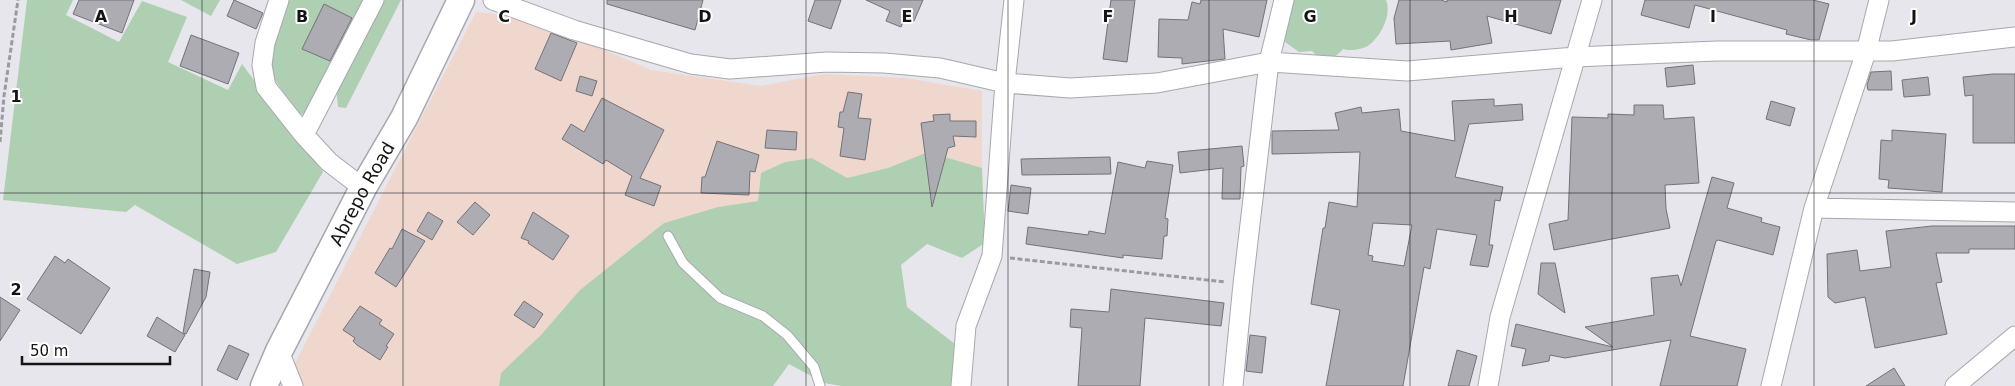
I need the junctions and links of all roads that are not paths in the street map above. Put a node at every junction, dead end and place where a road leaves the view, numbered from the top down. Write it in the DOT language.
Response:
graph roads {
  1 [pos="279,0"];
  2 [pos="374,0"];
  3 [pos="461,0"];
  4 [pos="493,0"];
  5 [pos="1014,0"];
  6 [pos="1284,0"];
  7 [pos="1592,0"];
  8 [pos="1879,0"];
  9 [pos="2015,37"];
  10 [pos="1866,52"];
  11 [pos="1575,58"];
  12 [pos="1269,62"];
  13 [pos="1005,83"];
  14 [pos="304,135"];
  15 [pos="363,188"];
  16 [pos="1814,208"];
  17 [pos="2015,212"];
  18 [pos="668,236"];
  19 [pos="2015,336"];
  20 [pos="279,351"];
  21 [pos="264,386"];
  22 [pos="293,386"];
  23 [pos="820,386"];
  24 [pos="961,386"];
  25 [pos="1234,386"];
  26 [pos="1488,386"];
  27 [pos="1771,386"];
  28 [pos="1955,386"];
  1 -- 14 [label="street"];
  2 -- 14 [label="street"];
  3 -- 15 [label="main road, Abrepo Road"];
  4 -- 13 [label="street"];
  5 -- 13 [label="street"];
  6 -- 12 [label="street"];
  7 -- 11 [label="street"];
  8 -- 10 [label="street"];
  9 -- 10 [label="street"];
  10 -- 11 [label="street"];
  10 -- 16 [label="street"];
  11 -- 12 [label="street"];
  11 -- 26 [label="street"];
  12 -- 13 [label="street"];
  12 -- 25 [label="street"];
  13 -- 24 [label="street"];
  14 -- 15 [label="street"];
  15 -- 20 [label="main road, Abrepo Road"];
  16 -- 17 [label="street"];
  16 -- 27 [label="street"];
  18 -- 23 [label="lane"];
  19 -- 28 [label="street"];
  20 -- 21 [label="main road, Abrepo Road"];
  20 -- 22 [label="street"];
}
